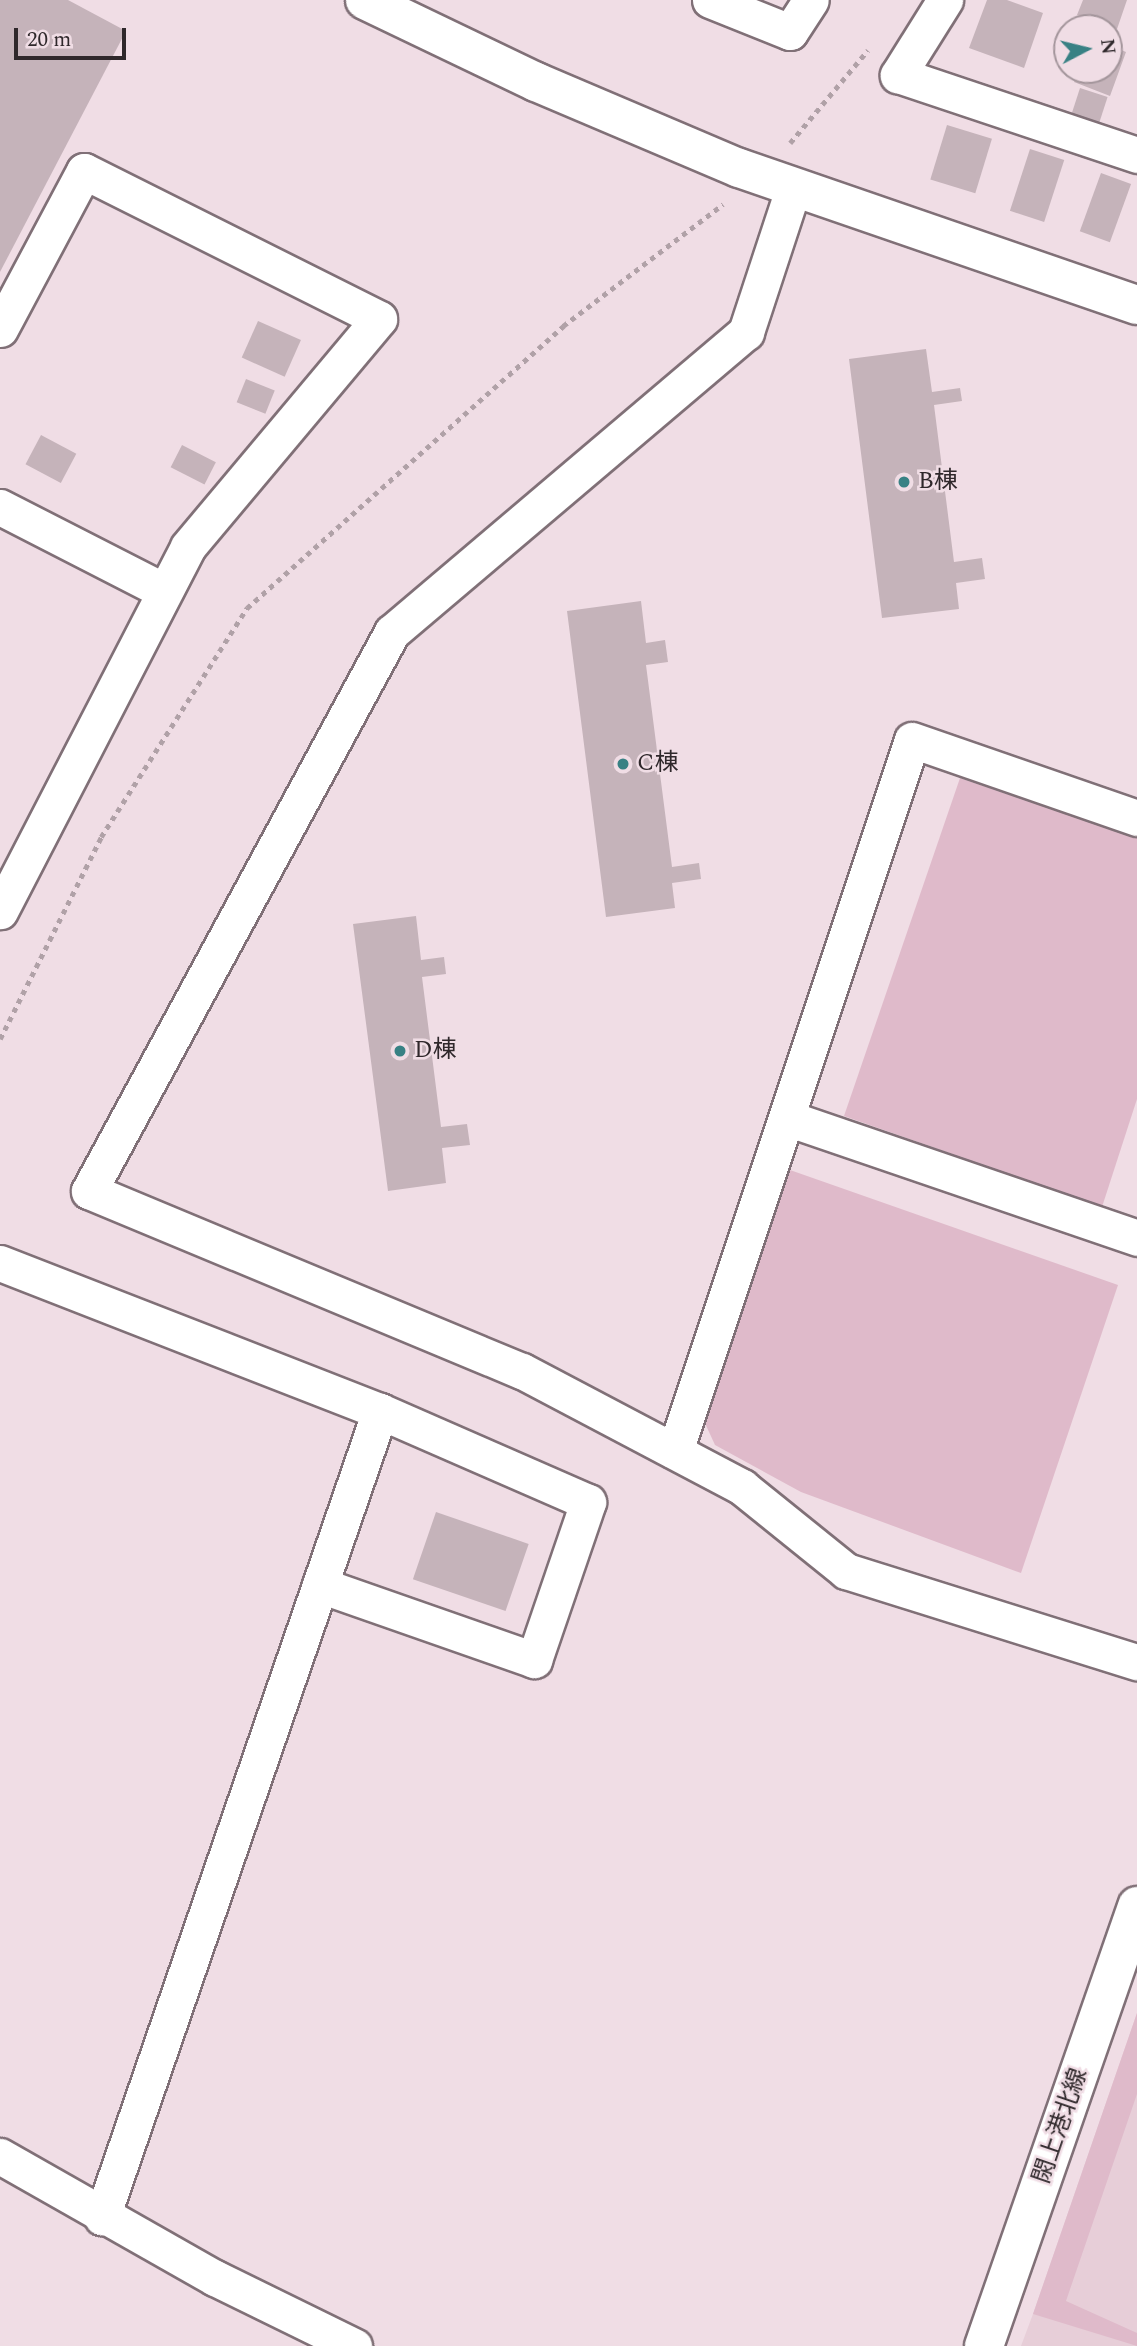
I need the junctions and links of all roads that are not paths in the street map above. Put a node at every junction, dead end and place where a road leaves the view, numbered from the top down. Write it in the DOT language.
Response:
graph roads {
  1 [pos="365,0"];
  2 [pos="710,0"];
  3 [pos="811,0"];
  4 [pos="945,0"];
  5 [pos="1137,155"];
  6 [pos="793,189"];
  7 [pos="1137,305"];
  8 [pos="0,329"];
  9 [pos="0,507"];
  10 [pos="164,591"];
  11 [pos="1137,818"];
  12 [pos="0,911"];
  13 [pos="787,1118"];
  14 [pos="1137,1237"];
  15 [pos="0,1263"];
  16 [pos="380,1410"];
  17 [pos="675,1451"];
  18 [pos="320,1584"];
  19 [pos="1137,1662"];
  20 [pos="1137,1906"];
  21 [pos="0,2157"];
  22 [pos="103,2217"];
  23 [pos="354,2346"];
  24 [pos="984,2346"];
  1 -- 6 [label="street"];
  2 -- 3 [label="street"];
  4 -- 5 [label="street"];
  6 -- 7 [label="street"];
  6 -- 17 [label="street"];
  8 -- 10 [label="street"];
  9 -- 10 [label="street"];
  10 -- 12 [label="street"];
  11 -- 13 [label="street"];
  13 -- 14 [label="street"];
  13 -- 17 [label="street"];
  15 -- 16 [label="street"];
  16 -- 18 [label="street"];
  16 -- 18 [label="street"];
  17 -- 19 [label="street"];
  18 -- 22 [label="street"];
  20 -- 24 [label="street, 閖上港北線"];
  21 -- 22 [label="street"];
  22 -- 23 [label="street"];
}
